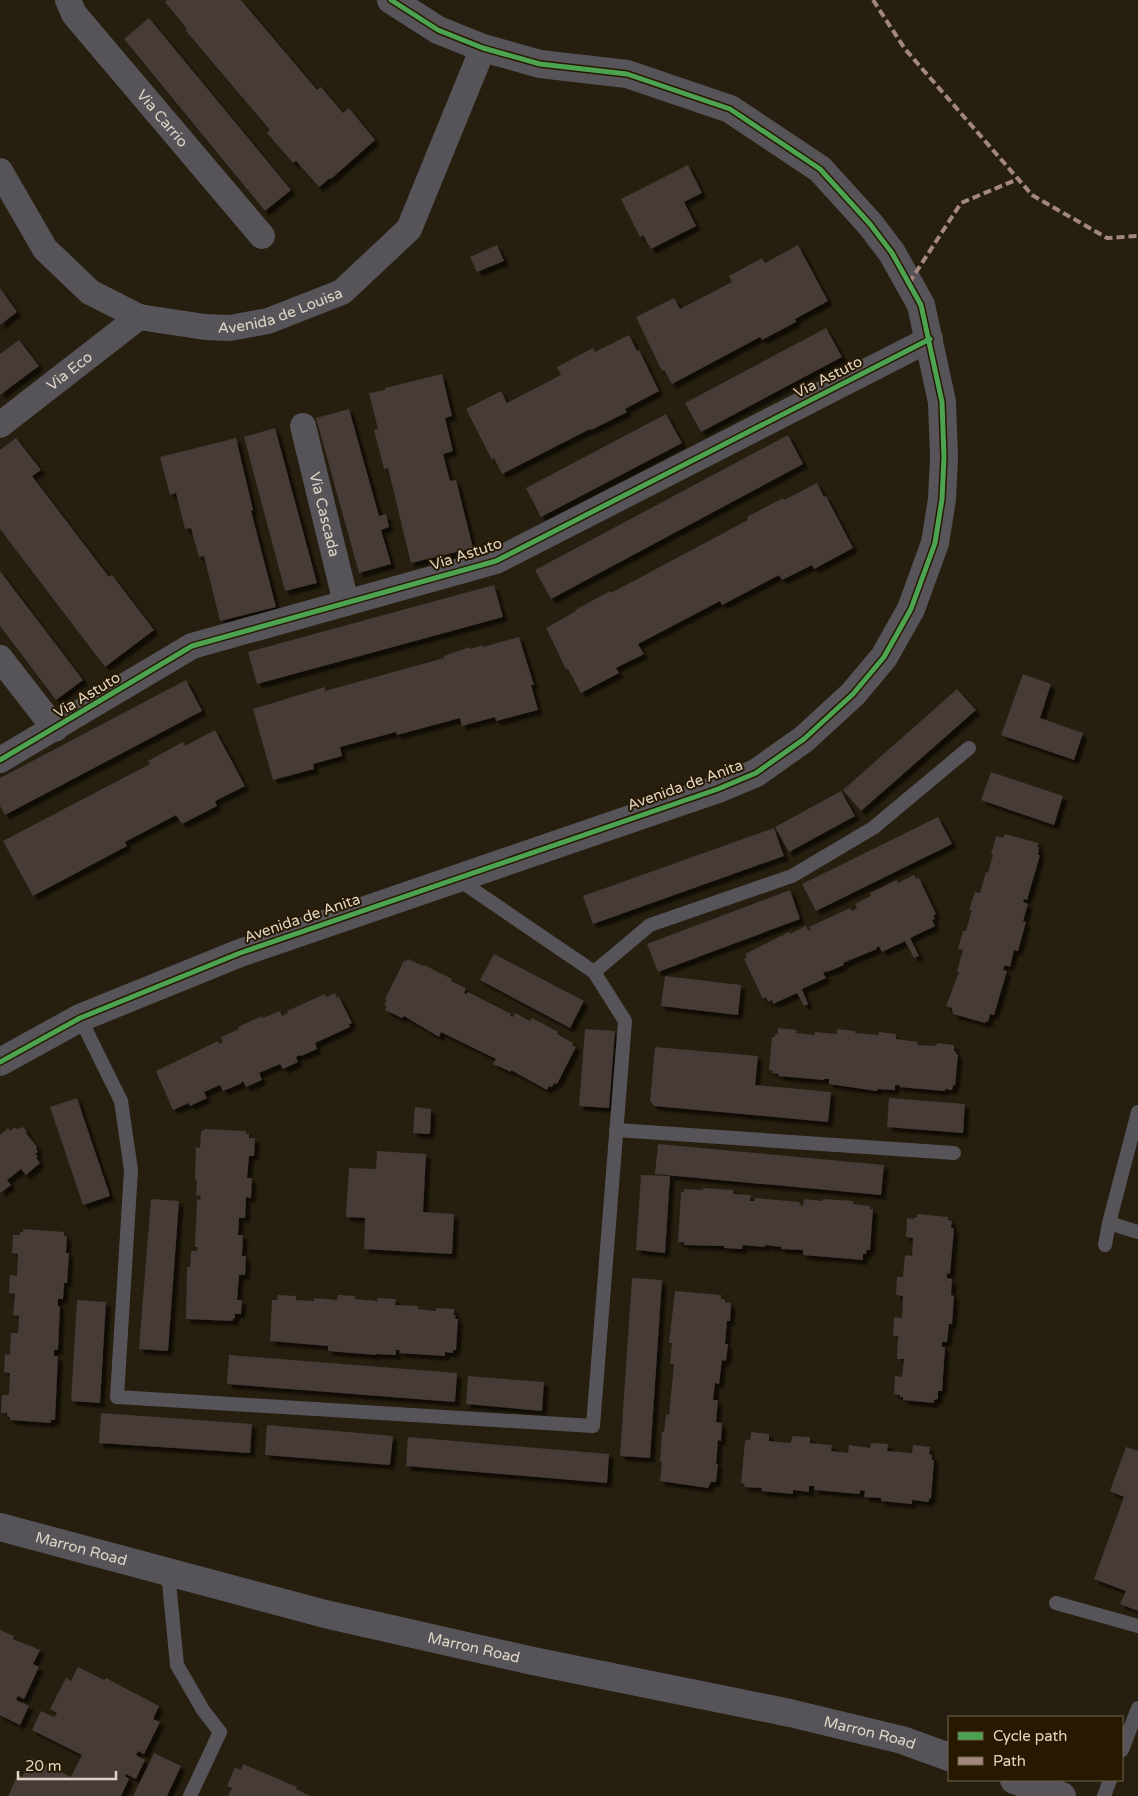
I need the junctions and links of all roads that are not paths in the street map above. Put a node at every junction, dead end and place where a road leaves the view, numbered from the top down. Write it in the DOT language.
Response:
graph roads {
  1 [pos="68,0"];
  2 [pos="391,0"];
  3 [pos="483,48"];
  4 [pos="0,171"];
  5 [pos="262,236"];
  6 [pos="140,317"];
  7 [pos="930,339"];
  8 [pos="0,425"];
  9 [pos="302,426"];
  10 [pos="346,603"];
  11 [pos="0,658"];
  12 [pos="55,729"];
  13 [pos="969,748"];
  14 [pos="0,760"];
  15 [pos="455,878"];
  16 [pos="594,972"];
  17 [pos="80,1018"];
  18 [pos="0,1062"];
  19 [pos="1138,1112"];
  20 [pos="616,1130"];
  21 [pos="954,1153"];
  22 [pos="1109,1222"];
  23 [pos="1138,1232"];
  24 [pos="1106,1245"];
  25 [pos="0,1527"];
  26 [pos="168,1572"];
  27 [pos="1056,1603"];
  28 [pos="1138,1626"];
  29 [pos="1138,1708"];
  30 [pos="1123,1747"];
  31 [pos="948,1757"];
  32 [pos="1017,1781"];
  33 [pos="1110,1781"];
  34 [pos="190,1796"];
  35 [pos="1062,1796"];
  36 [pos="1104,1796"];
  1 -- 5 [label="street, Via Carrio"];
  2 -- 3 [label="street, Avenida de Anita"];
  3 -- 6 [label="street, Avenida de Louisa"];
  3 -- 7 [label="street, Avenida de Anita"];
  4 -- 6 [label="street, Avenida de Louisa"];
  6 -- 8 [label="street, Via Eco"];
  7 -- 10 [label="street, Via Astuto"];
  7 -- 15 [label="street, Avenida de Anita"];
  9 -- 10 [label="street, Via Cascada"];
  10 -- 12 [label="street, Via Astuto"];
  11 -- 12 [label="street"];
  12 -- 14 [label="street, Via Astuto"];
  13 -- 16 [label="lane"];
  15 -- 16 [label="lane"];
  15 -- 17 [label="street, Avenida de Anita"];
  16 -- 20 [label="lane"];
  17 -- 18 [label="street, Avenida de Anita"];
  17 -- 20 [label="lane"];
  19 -- 22 [label="lane"];
  20 -- 21 [label="lane"];
  22 -- 23 [label="lane"];
  22 -- 24 [label="lane"];
  25 -- 26 [label="street, Marron Road"];
  26 -- 31 [label="street, Marron Road"];
  26 -- 34 [label="lane"];
  27 -- 28 [label="lane"];
  29 -- 30 [label="lane"];
  32 -- 35 [label="street"];
  33 -- 36 [label="lane"];
}
